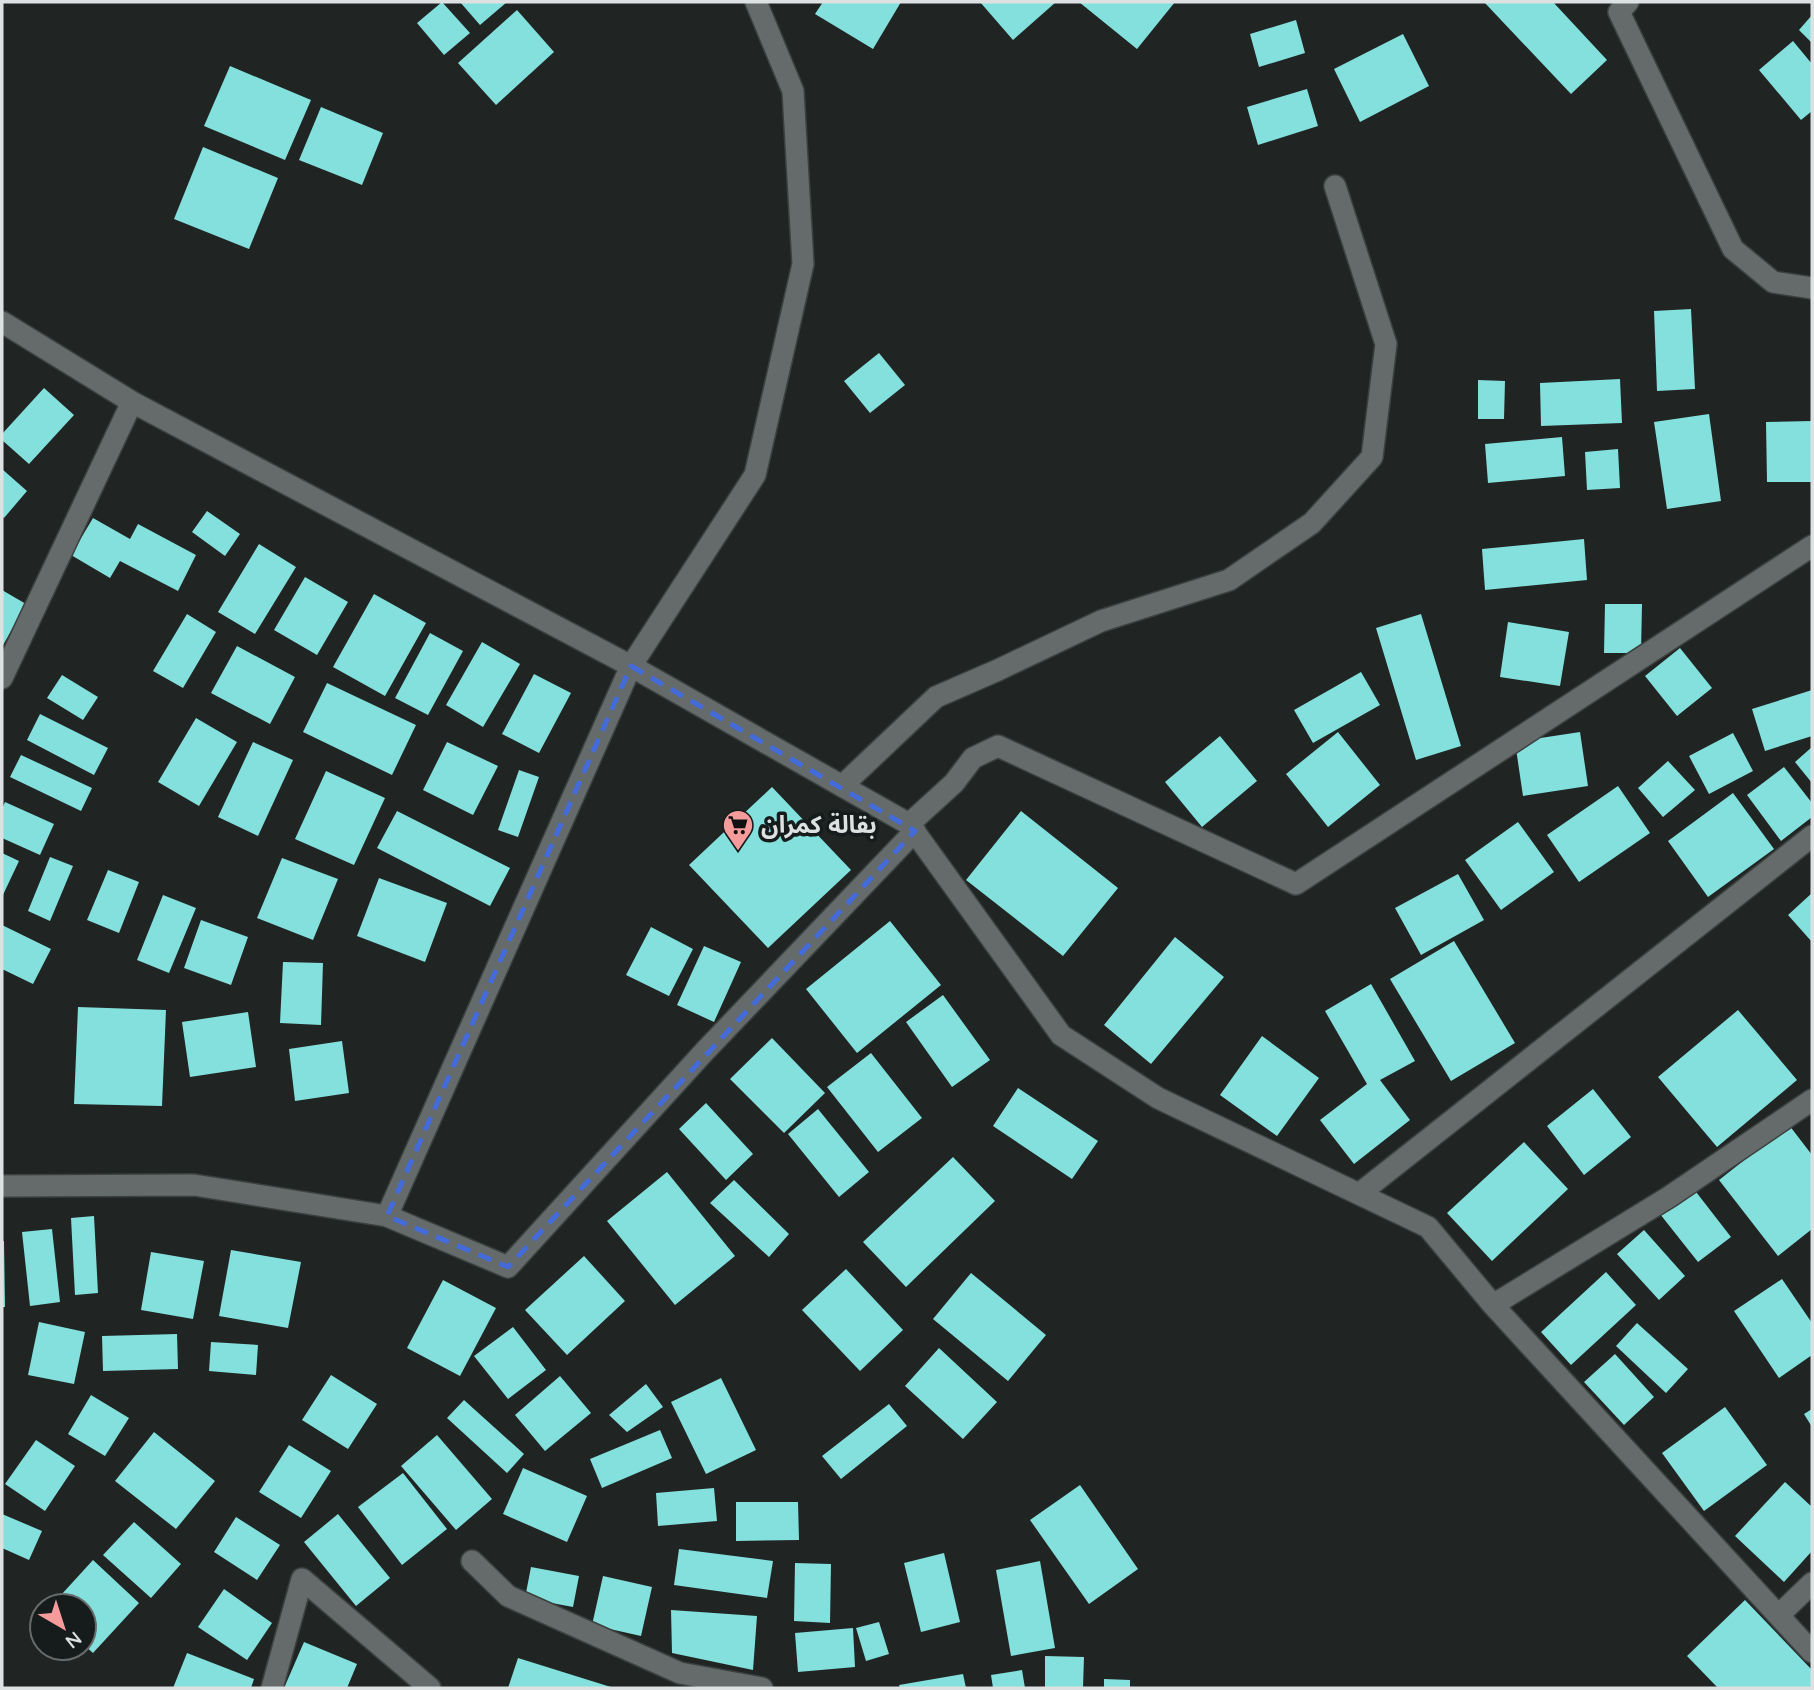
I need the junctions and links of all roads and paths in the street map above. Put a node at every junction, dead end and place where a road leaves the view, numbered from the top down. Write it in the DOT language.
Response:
graph roads {
  1 [pos="756,2"];
  2 [pos="1617,5"];
  3 [pos="1335,186"];
  4 [pos="1812,288"];
  5 [pos="2,322"];
  6 [pos="132,402"];
  7 [pos="1812,546"];
  8 [pos="631,666"];
  9 [pos="2,678"];
  10 [pos="842,786"];
  11 [pos="912,828"];
  12 [pos="1812,836"];
  13 [pos="1812,1100"];
  14 [pos="2,1186"];
  15 [pos="1359,1194"];
  16 [pos="387,1216"];
  17 [pos="1493,1305"];
  18 [pos="472,1561"];
  19 [pos="1812,1583"];
  20 [pos="1779,1615"];
  21 [pos="1812,1652"];
  22 [pos="272,1688"];
  23 [pos="430,1688"];
  24 [pos="762,1688"];
  1 -- 8 [label="street"];
  2 -- 4 [label="street"];
  3 -- 10 [label="street"];
  5 -- 6 [label="street"];
  6 -- 8 [label="street"];
  6 -- 9 [label="street"];
  7 -- 11 [label="street"];
  8 -- 10 [label="street"];
  8 -- 16 [label="street"];
  10 -- 11 [label="street"];
  11 -- 15 [label="street"];
  11 -- 16 [label="street"];
  12 -- 15 [label="street"];
  13 -- 17 [label="street"];
  14 -- 16 [label="street"];
  15 -- 17 [label="street"];
  17 -- 20 [label="street"];
  18 -- 24 [label="street"];
  19 -- 20 [label="street"];
  20 -- 21 [label="street"];
  22 -- 23 [label="street"];
}
